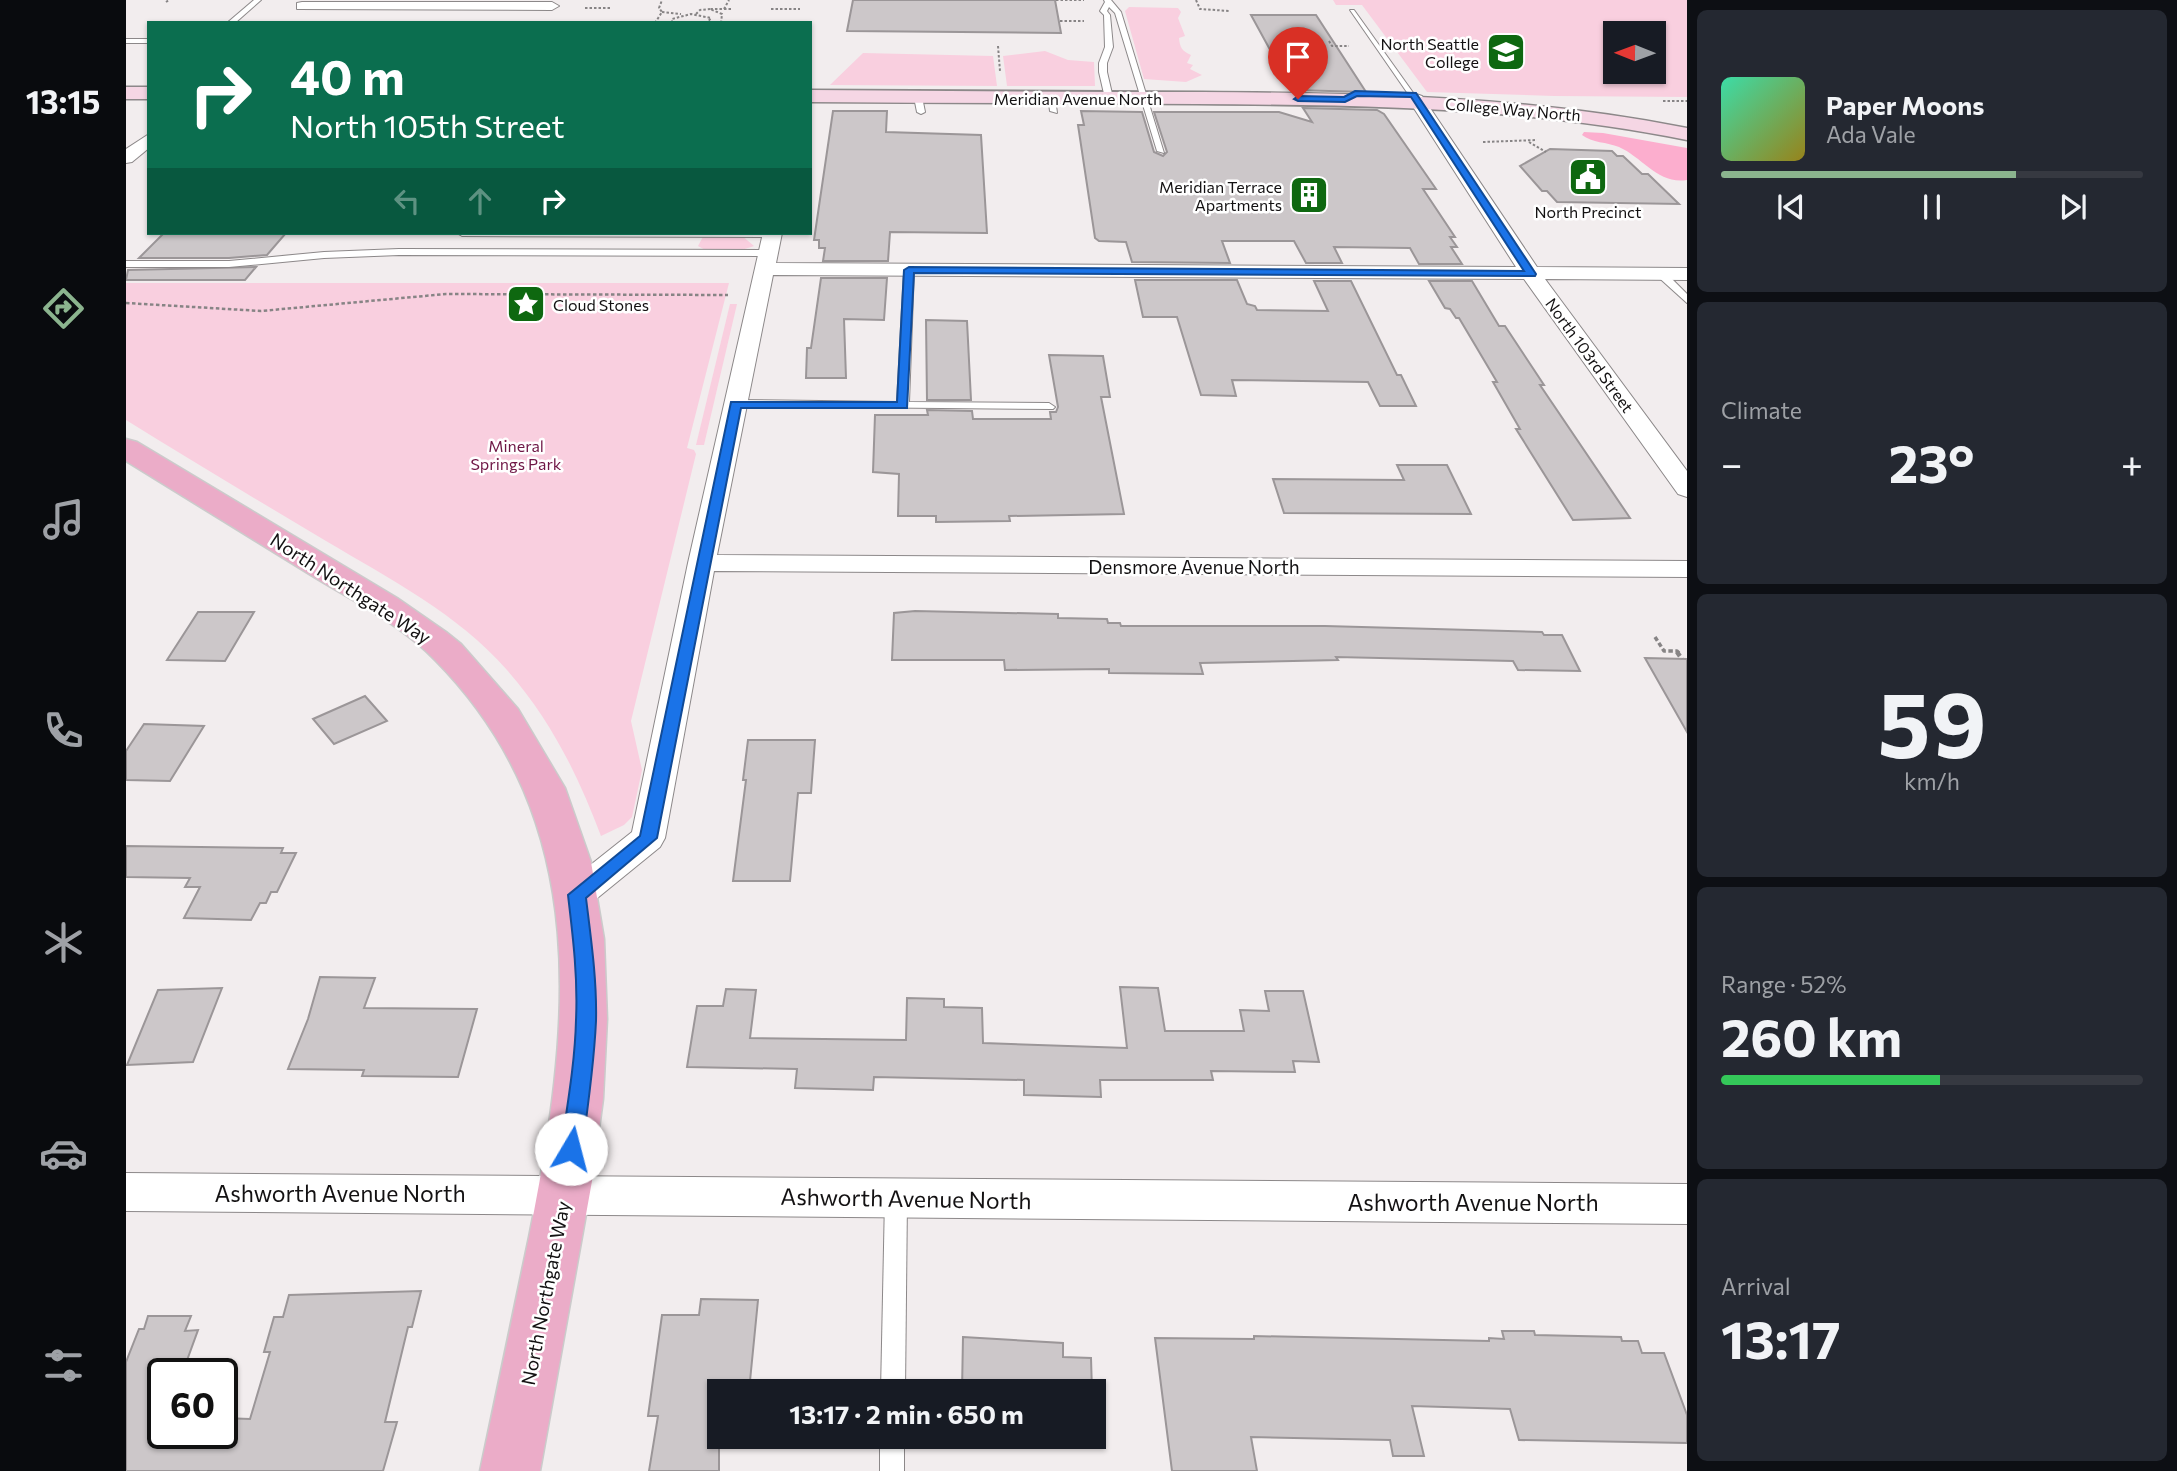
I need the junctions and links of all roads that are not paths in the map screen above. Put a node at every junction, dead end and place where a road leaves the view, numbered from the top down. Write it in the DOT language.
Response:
graph roads {
  1 [pos="258,0"];
  2 [pos="555,3"];
  3 [pos="1106,5"];
  4 [pos="302,6"];
  5 [pos="1352,11"];
  6 [pos="232,21"];
  7 [pos="542,21"];
  8 [pos="1107,36"];
  9 [pos="126,41"];
  10 [pos="147,41"];
  11 [pos="812,96"];
  12 [pos="1109,98"];
  13 [pos="1143,98"];
  14 [pos="1345,99"];
  15 [pos="1416,99"];
  16 [pos="1687,124"];
  17 [pos="1687,134"];
  18 [pos="147,141"];
  19 [pos="1161,151"];
  20 [pos="126,158"];
  21 [pos="652,235"];
  22 [pos="769,247"];
  23 [pos="126,264"];
  24 [pos="909,270"];
  25 [pos="1531,274"];
  26 [pos="1660,274"];
  27 [pos="1687,274"];
  28 [pos="1687,300"];
  29 [pos="736,404"];
  30 [pos="903,406"];
  31 [pos="1049,407"];
  32 [pos="126,448"];
  33 [pos="1687,489"];
  34 [pos="702,563"];
  35 [pos="1687,569"];
  36 [pos="577,895"];
  37 [pos="126,1192"];
  38 [pos="565,1195"];
  39 [pos="896,1199"];
  40 [pos="1687,1205"];
  41 [pos="893,1379"];
  42 [pos="892,1449"];
  43 [pos="510,1471"];
  44 [pos="891,1471"];
  1 -- 6 [label="lane"];
  2 -- 4 [label="street"];
  2 -- 7 [label="street"];
  3 -- 8 [label="lane"];
  3 -- 8 [label="lane"];
  3 -- 13 [label="lane"];
  5 -- 15 [label="lane, North 103rd Street"];
  8 -- 12 [label="lane"];
  9 -- 10 [label="lane"];
  11 -- 12 [label="street, Meridian Avenue North"];
  12 -- 13 [label="street, Meridian Avenue North"];
  13 -- 14 [label="street, Meridian Avenue North"];
  13 -- 19 [label="lane"];
  14 -- 15 [label="street, College Way North"];
  15 -- 16 [label="street, College Way North"];
  15 -- 17 [label="street, College Way North"];
  15 -- 25 [label="street, North 103rd Street"];
  18 -- 20 [label="street"];
  21 -- 22 [label="lane"];
  22 -- 23 [label="lane"];
  22 -- 24 [label="street"];
  22 -- 29 [label="street"];
  24 -- 25 [label="street"];
  24 -- 30 [label="lane"];
  25 -- 26 [label="street"];
  25 -- 33 [label="street, North 103rd Street"];
  26 -- 27 [label="street"];
  26 -- 28 [label="lane"];
  29 -- 30 [label="lane"];
  29 -- 34 [label="street"];
  30 -- 31 [label="lane"];
  32 -- 36 [label="main road, North Northgate Way"];
  34 -- 35 [label="street, Densmore Avenue North"];
  34 -- 36 [label="street"];
  36 -- 38 [label="main road, North Northgate Way"];
  37 -- 38 [label="street, Ashworth Avenue North"];
  38 -- 39 [label="street, Ashworth Avenue North"];
  38 -- 43 [label="main road, North Northgate Way"];
  39 -- 40 [label="street, Ashworth Avenue North"];
  39 -- 41 [label="lane"];
  42 -- 44 [label="lane"];
}
